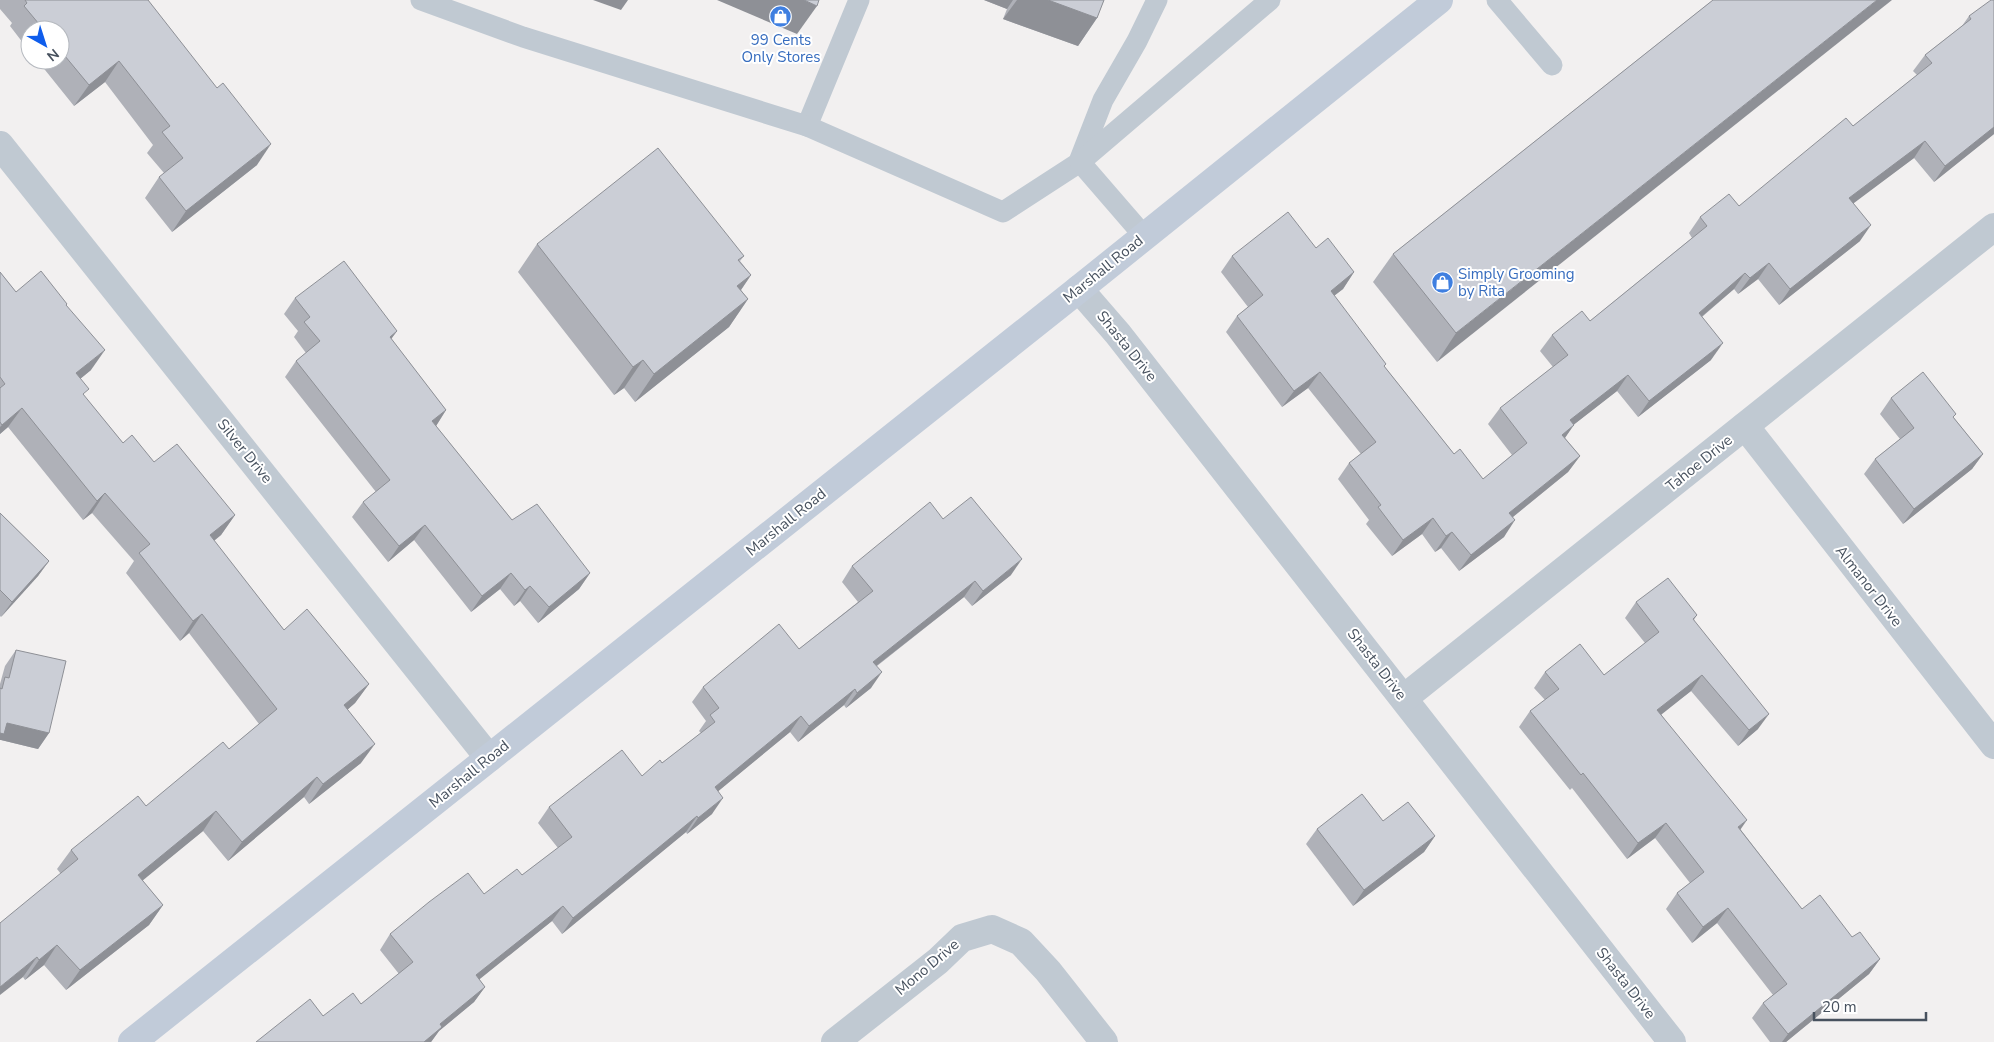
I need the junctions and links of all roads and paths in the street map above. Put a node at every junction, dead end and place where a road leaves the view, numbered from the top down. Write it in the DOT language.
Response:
graph roads {
  1 [pos="421,0"];
  2 [pos="859,0"];
  3 [pos="1157,0"];
  4 [pos="1270,0"];
  5 [pos="1439,0"];
  6 [pos="1497,0"];
  7 [pos="1552,65"];
  8 [pos="807,126"];
  9 [pos="0,145"];
  10 [pos="1080,162"];
  11 [pos="1994,227"];
  12 [pos="1144,236"];
  13 [pos="1079,289"];
  14 [pos="1745,426"];
  15 [pos="1404,698"];
  16 [pos="1994,745"];
  17 [pos="489,758"];
  18 [pos="132,1042"];
  19 [pos="836,1042"];
  20 [pos="1104,1042"];
  21 [pos="1672,1042"];
  1 -- 8 [label="lane"];
  2 -- 8 [label="lane"];
  3 -- 10 [label="lane"];
  4 -- 10 [label="lane"];
  5 -- 12 [label="street, Marshall Road"];
  6 -- 7 [label="lane"];
  8 -- 10 [label="lane"];
  9 -- 17 [label="street, Silver Drive"];
  10 -- 12 [label="lane"];
  11 -- 14 [label="street, Tahoe Drive"];
  12 -- 13 [label="street, Marshall Road"];
  13 -- 15 [label="street, Shasta Drive"];
  13 -- 17 [label="street, Marshall Road"];
  14 -- 15 [label="street, Tahoe Drive"];
  14 -- 16 [label="street, Almanor Drive"];
  15 -- 21 [label="street, Shasta Drive"];
  17 -- 18 [label="street, Marshall Road"];
  19 -- 20 [label="street, Mono Drive"];
}
